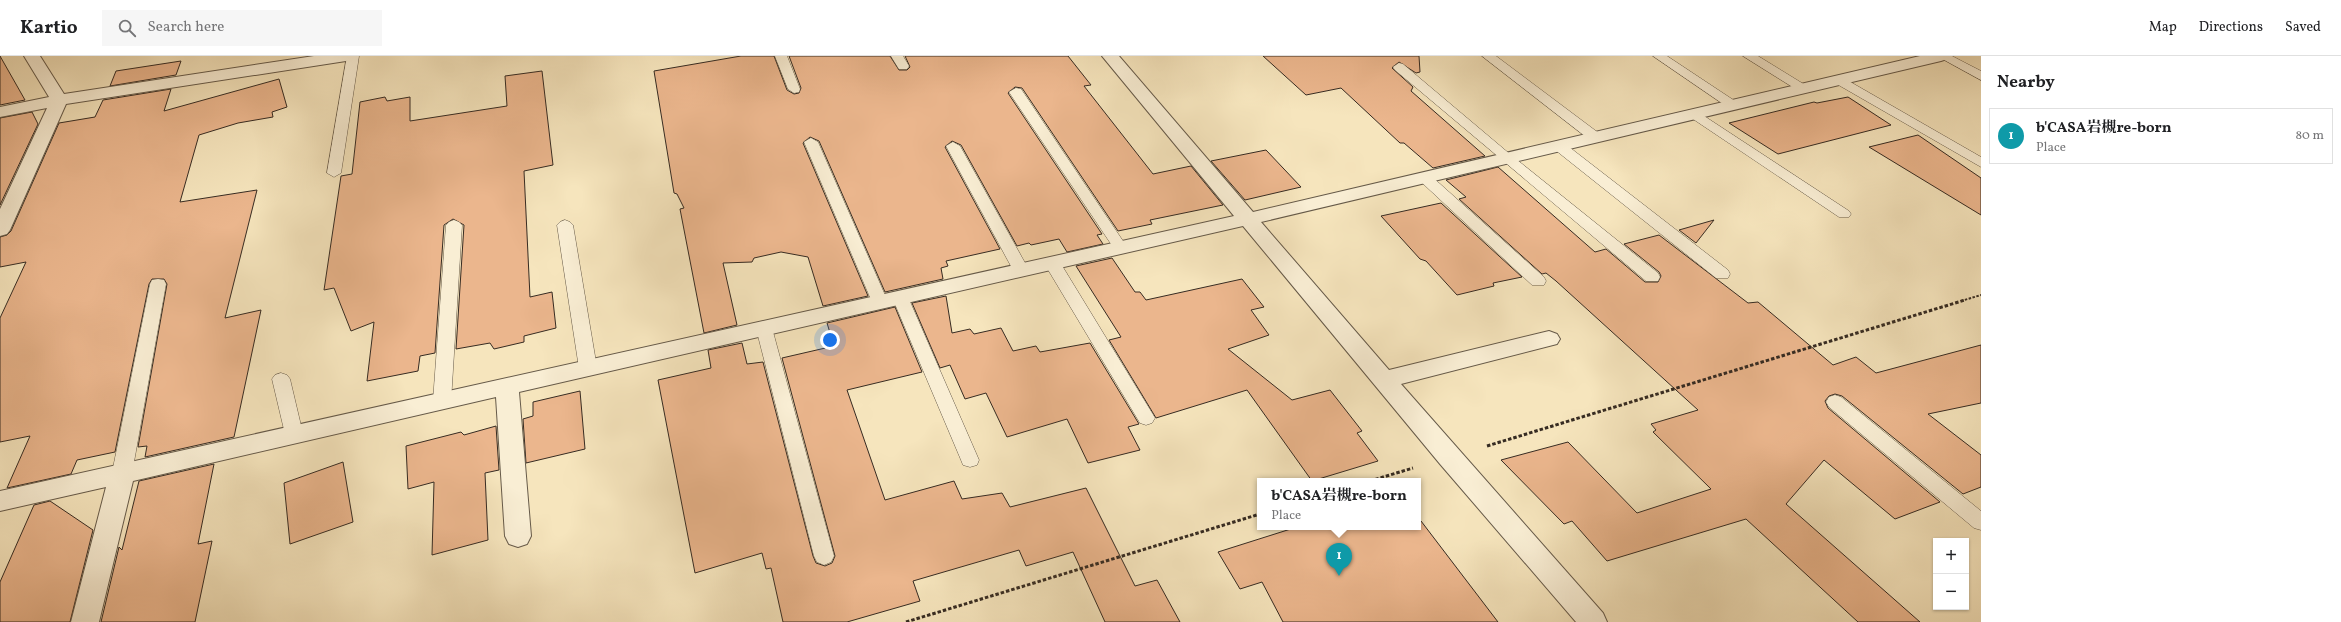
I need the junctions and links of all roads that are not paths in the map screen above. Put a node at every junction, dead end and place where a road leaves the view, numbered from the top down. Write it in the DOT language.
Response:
graph roads {
  1 [pos="32,56"];
  2 [pos="346,56"];
  3 [pos="353,56"];
  4 [pos="781,56"];
  5 [pos="1110,56"];
  6 [pos="1488,56"];
  7 [pos="1659,56"];
  8 [pos="1749,56"];
  9 [pos="1942,56"];
  10 [pos="1399,67"];
  11 [pos="1981,76"];
  12 [pos="1840,80"];
  13 [pos="1804,88"];
  14 [pos="794,89"];
  15 [pos="1016,92"];
  16 [pos="59,100"];
  17 [pos="1734,105"];
  18 [pos="0,112"];
  19 [pos="1695,114"];
  20 [pos="1595,137"];
  21 [pos="811,142"];
  22 [pos="952,146"];
  23 [pos="1559,146"];
  24 [pos="1506,158"];
  25 [pos="1981,163"];
  26 [pos="334,173"];
  27 [pos="1424,177"];
  28 [pos="1844,214"];
  29 [pos="1247,219"];
  30 [pos="454,225"];
  31 [pos="565,225"];
  32 [pos="0,230"];
  33 [pos="1120,248"];
  34 [pos="1052,263"];
  35 [pos="1021,270"];
  36 [pos="1722,274"];
  37 [pos="1652,277"];
  38 [pos="1538,281"];
  39 [pos="158,284"];
  40 [pos="890,300"];
  41 [pos="764,328"];
  42 [pos="1548,339"];
  43 [pos="588,368"];
  44 [pos="281,379"];
  45 [pos="1383,380"];
  46 [pos="507,386"];
  47 [pos="442,401"];
  48 [pos="1835,402"];
  49 [pos="1146,418"];
  50 [pos="294,434"];
  51 [pos="970,460"];
  52 [pos="122,473"];
  53 [pos="0,501"];
  54 [pos="1981,522"];
  55 [pos="518,536"];
  56 [pos="824,556"];
  57 [pos="85,622"];
  58 [pos="1593,622"];
  1 -- 16 [label="street"];
  2 -- 16 [label="street"];
  3 -- 26 [label="lane"];
  4 -- 14 [label="lane"];
  5 -- 29 [label="street"];
  6 -- 20 [label="lane"];
  7 -- 17 [label="lane"];
  8 -- 13 [label="lane"];
  9 -- 11 [label="lane"];
  9 -- 12 [label="street"];
  10 -- 24 [label="lane"];
  12 -- 13 [label="street"];
  12 -- 25 [label="lane"];
  13 -- 17 [label="street"];
  15 -- 33 [label="lane"];
  16 -- 18 [label="street"];
  16 -- 32 [label="street"];
  17 -- 19 [label="street"];
  19 -- 20 [label="street"];
  19 -- 28 [label="lane"];
  20 -- 23 [label="street"];
  21 -- 40 [label="lane"];
  22 -- 35 [label="lane"];
  23 -- 24 [label="street"];
  23 -- 36 [label="lane"];
  24 -- 27 [label="street"];
  24 -- 37 [label="lane"];
  27 -- 29 [label="street"];
  27 -- 38 [label="lane"];
  29 -- 33 [label="street"];
  29 -- 45 [label="street"];
  30 -- 47 [label="lane"];
  31 -- 43 [label="lane"];
  33 -- 34 [label="street"];
  34 -- 35 [label="street"];
  34 -- 49 [label="lane"];
  35 -- 40 [label="street"];
  39 -- 52 [label="lane"];
  40 -- 41 [label="street"];
  40 -- 51 [label="lane"];
  41 -- 43 [label="street"];
  41 -- 56 [label="lane"];
  42 -- 45 [label="street"];
  43 -- 46 [label="street"];
  44 -- 50 [label="lane"];
  45 -- 58 [label="street"];
  46 -- 47 [label="street"];
  46 -- 55 [label="street"];
  47 -- 50 [label="street"];
  48 -- 54 [label="lane"];
  50 -- 52 [label="street"];
  52 -- 53 [label="street"];
  52 -- 57 [label="street"];
}
